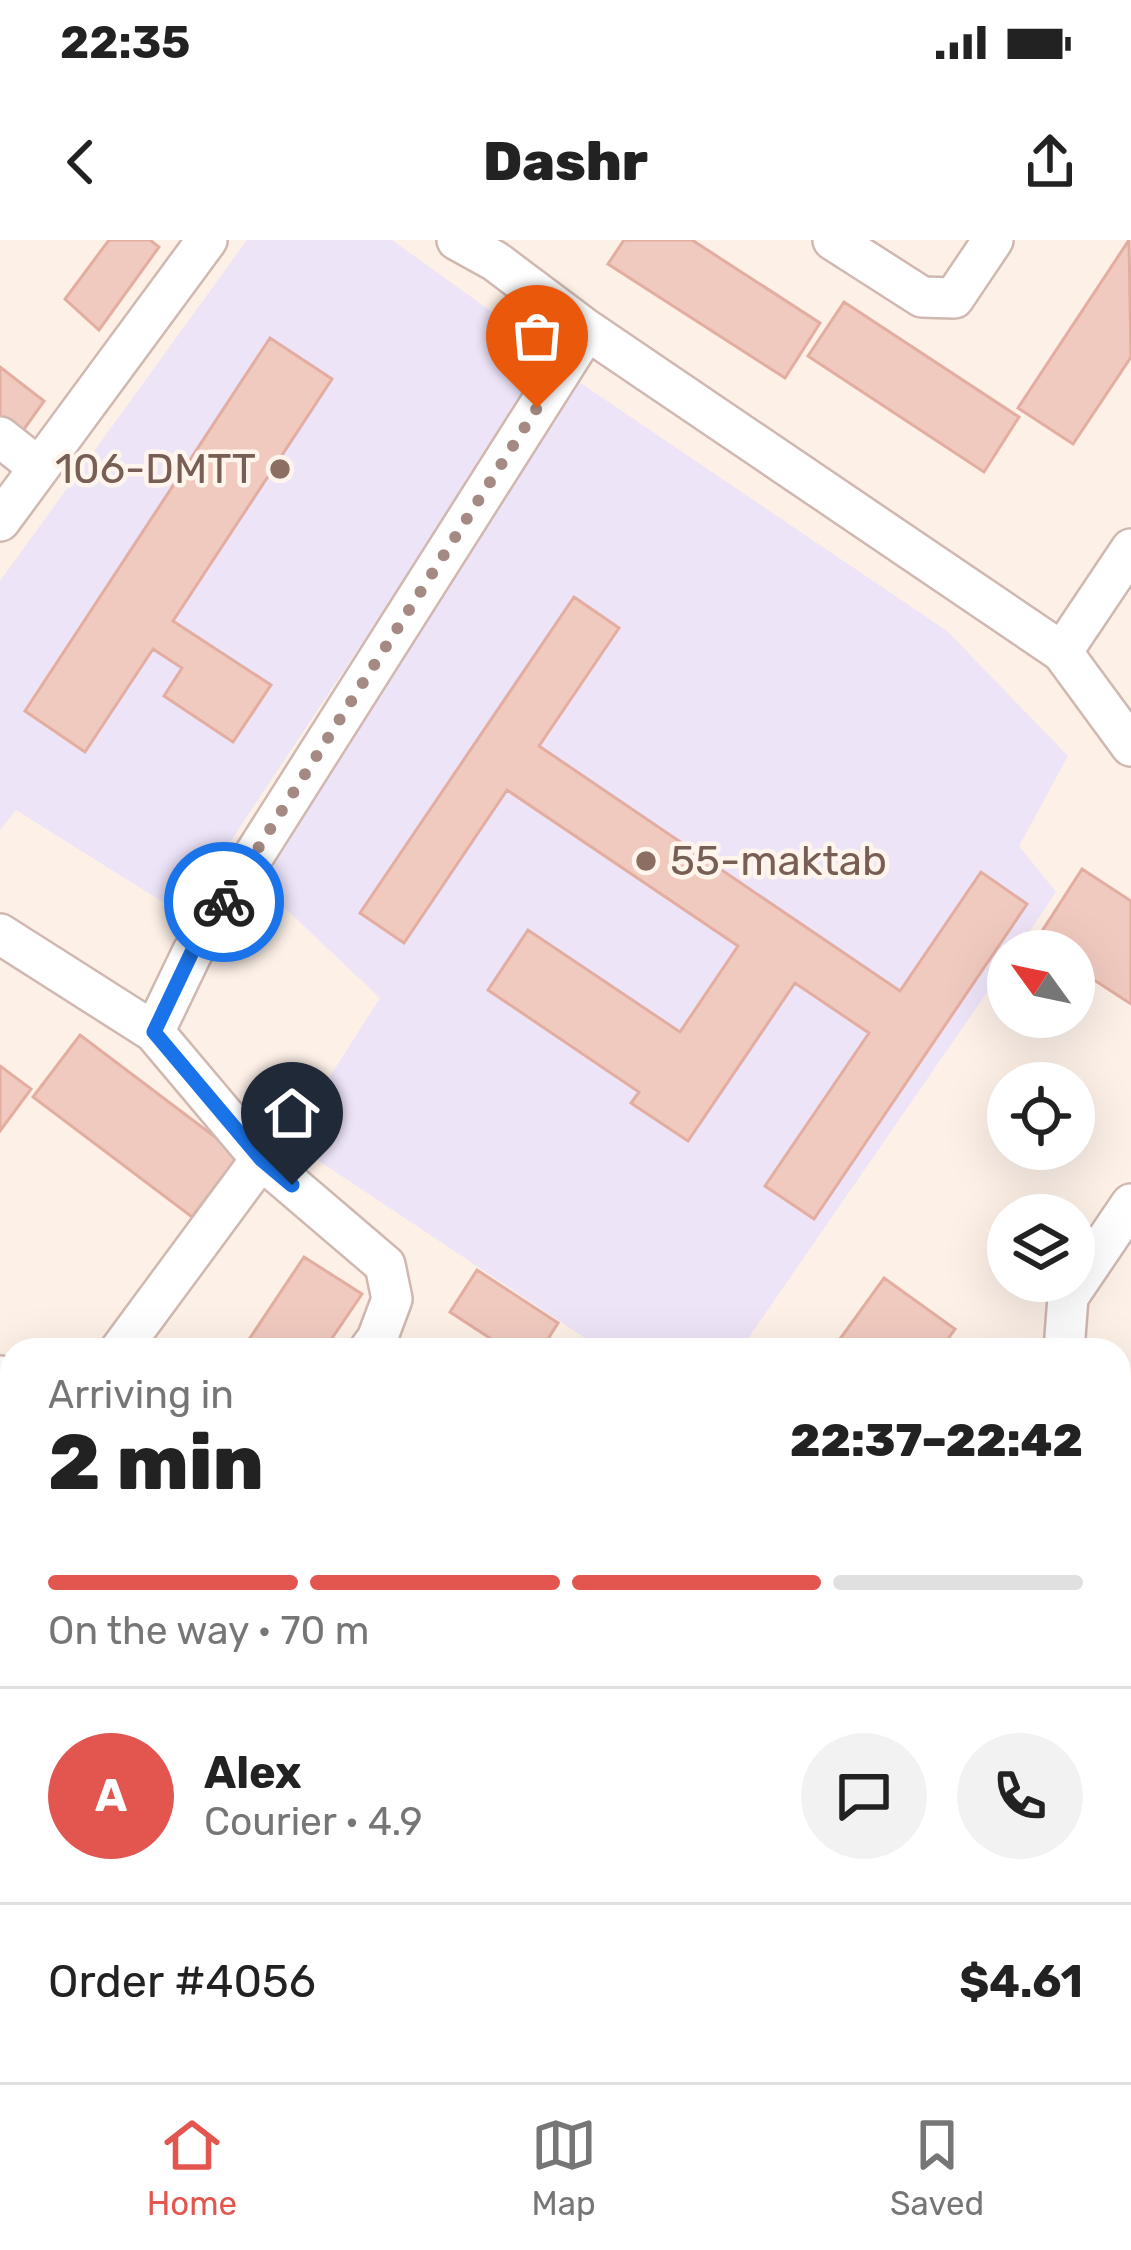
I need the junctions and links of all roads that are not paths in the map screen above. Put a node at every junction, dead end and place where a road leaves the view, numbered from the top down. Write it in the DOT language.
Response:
graph roads {
  1 [pos="207,240"];
  2 [pos="457,240"];
  3 [pos="833,240"];
  4 [pos="993,240"];
  5 [pos="502,250"];
  6 [pos="587,330"];
  7 [pos="0,437"];
  8 [pos="38,467"];
  9 [pos="0,521"];
  10 [pos="1131,549"];
  11 [pos="1062,652"];
  12 [pos="1131,746"];
  13 [pos="0,934"];
  14 [pos="154,1032"];
  15 [pos="261,1159"];
  16 [pos="1131,1204"];
  17 [pos="128,1338"];
  18 [pos="377,1338"];
  19 [pos="1065,1338"];
  1 -- 8 [label="street"];
  2 -- 5 [label="street"];
  3 -- 4 [label="street"];
  5 -- 6 [label="street"];
  6 -- 11 [label="street"];
  6 -- 14 [label="street"];
  7 -- 8 [label="street"];
  8 -- 9 [label="street"];
  10 -- 11 [label="street"];
  11 -- 12 [label="street"];
  13 -- 14 [label="street"];
  14 -- 15 [label="street"];
  15 -- 17 [label="street"];
  15 -- 18 [label="street"];
  16 -- 19 [label="street"];
}
